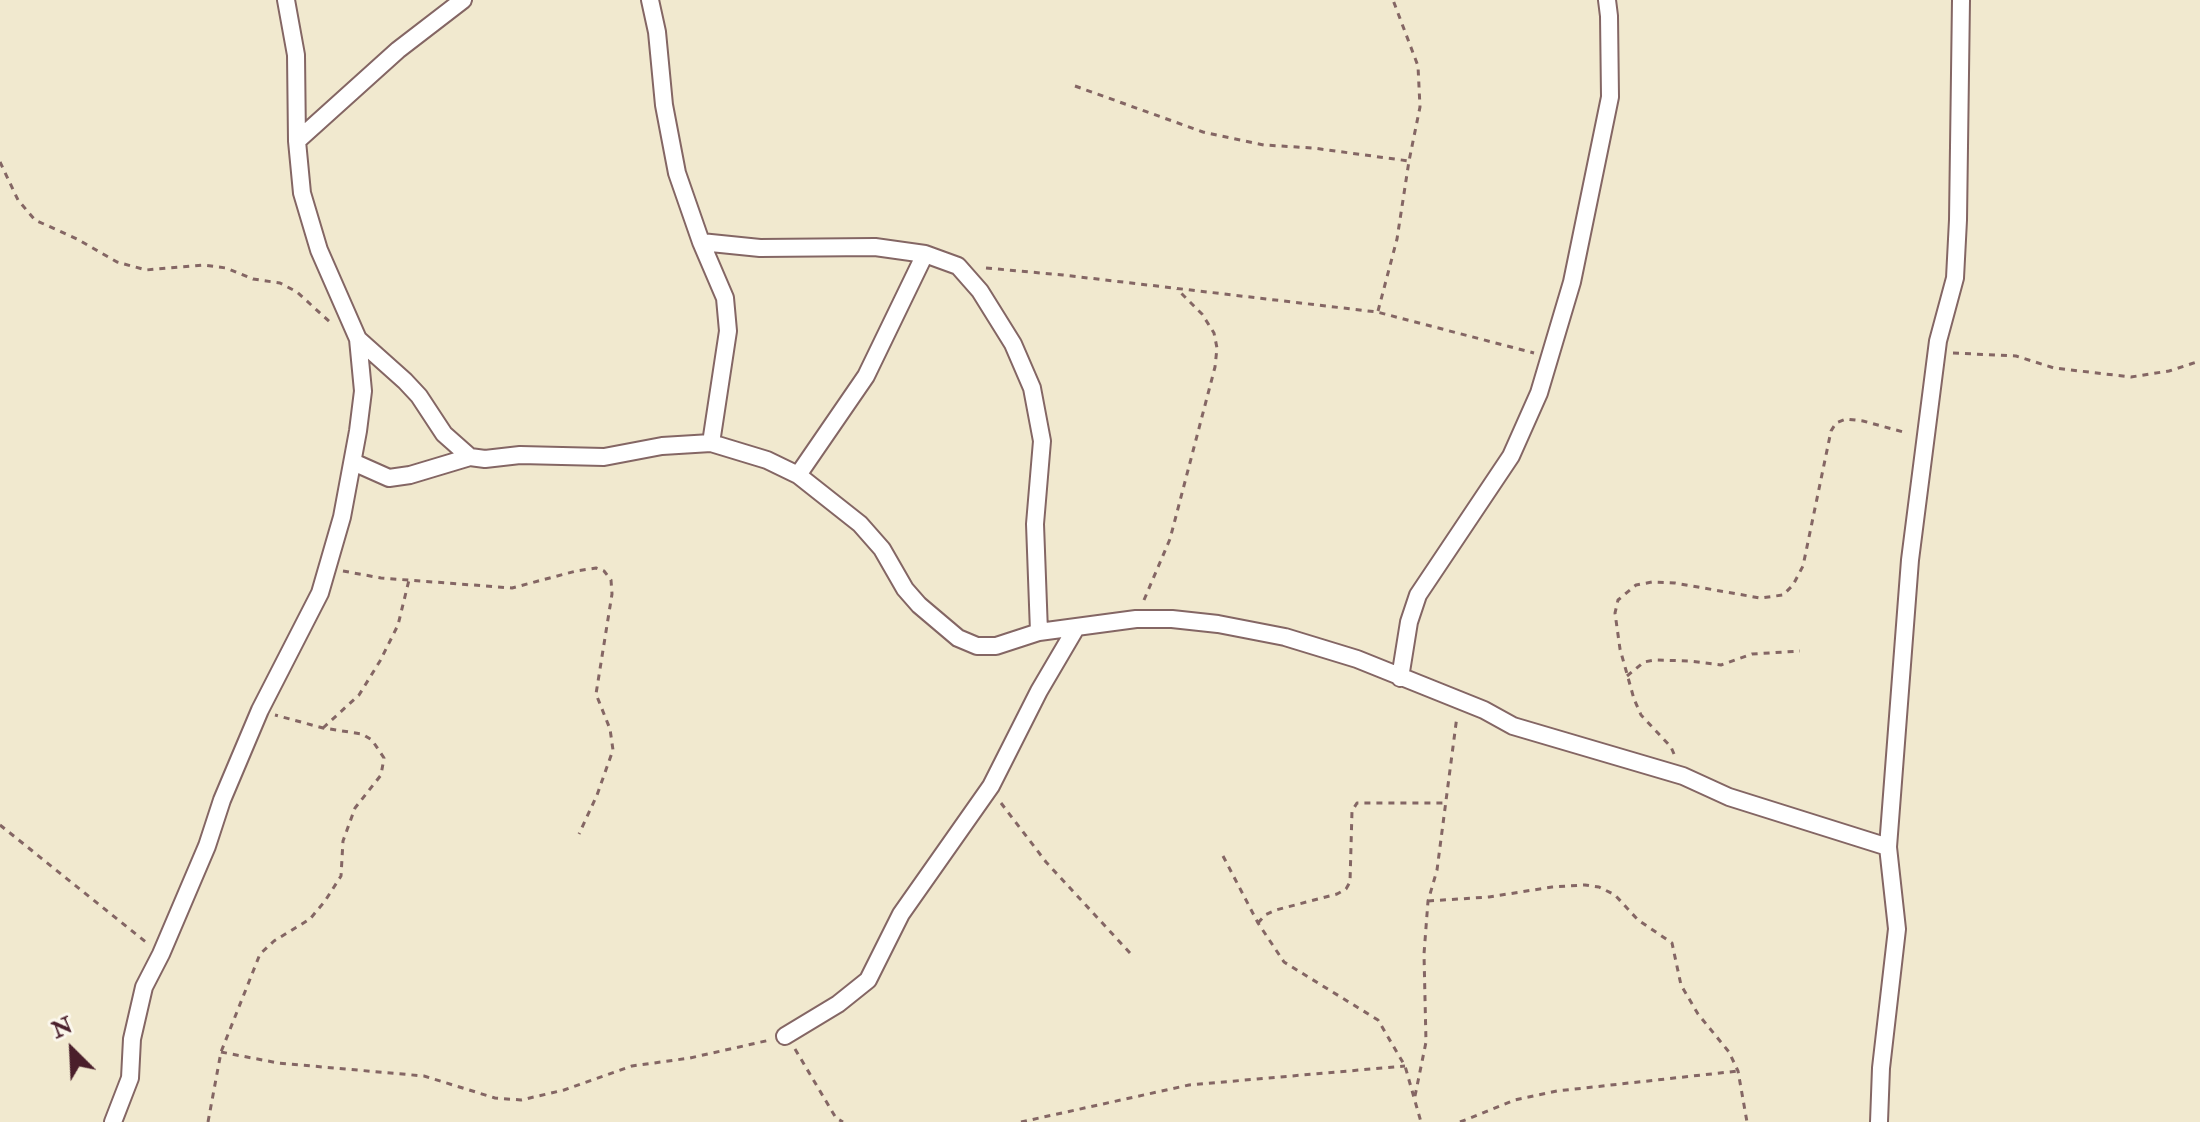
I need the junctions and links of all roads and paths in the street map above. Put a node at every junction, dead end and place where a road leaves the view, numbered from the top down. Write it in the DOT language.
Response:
graph roads {
  1 [pos="286,0"];
  2 [pos="463,0"];
  3 [pos="650,0"];
  4 [pos="1393,0"];
  5 [pos="1607,0"];
  6 [pos="1961,0"];
  7 [pos="1075,86"];
  8 [pos="297,141"];
  9 [pos="1409,161"];
  10 [pos="0,162"];
  11 [pos="701,242"];
  12 [pos="925,254"];
  13 [pos="958,266"];
  14 [pos="1177,289"];
  15 [pos="1377,312"];
  16 [pos="358,339"];
  17 [pos="1937,352"];
  18 [pos="1550,357"];
  19 [pos="2200,361"];
  20 [pos="1926,438"];
  21 [pos="711,443"];
  22 [pos="470,457"];
  23 [pos="353,462"];
  24 [pos="798,475"];
  25 [pos="328,567"];
  26 [pos="409,580"];
  27 [pos="1136,619"];
  28 [pos="1076,628"];
  29 [pos="1039,632"];
  30 [pos="1800,651"];
  31 [pos="1627,676"];
  32 [pos="1400,678"];
  33 [pos="1460,701"];
  34 [pos="260,710"];
  35 [pos="323,728"];
  36 [pos="1683,776"];
  37 [pos="991,786"];
  38 [pos="1445,803"];
  39 [pos="0,825"];
  40 [pos="579,834"];
  41 [pos="1888,847"];
  42 [pos="1223,856"];
  43 [pos="1428,901"];
  44 [pos="1258,923"];
  45 [pos="1130,953"];
  46 [pos="161,954"];
  47 [pos="785,1036"];
  48 [pos="221,1052"];
  49 [pos="1405,1066"];
  50 [pos="1738,1071"];
  51 [pos="1415,1096"];
  52 [pos="113,1122"];
  53 [pos="208,1122"];
  54 [pos="843,1122"];
  55 [pos="1021,1122"];
  56 [pos="1421,1122"];
  57 [pos="1460,1122"];
  58 [pos="1747,1122"];
  59 [pos="1879,1122"];
  1 -- 8 [label="street"];
  2 -- 8 [label="street"];
  3 -- 11 [label="street"];
  4 -- 9 [label="path"];
  5 -- 18 [label="street"];
  6 -- 17 [label="street"];
  7 -- 9 [label="path"];
  8 -- 16 [label="street"];
  9 -- 15 [label="path"];
  10 -- 16 [label="path"];
  11 -- 12 [label="street"];
  11 -- 21 [label="street"];
  12 -- 13 [label="street"];
  12 -- 24 [label="street"];
  13 -- 14 [label="path"];
  13 -- 29 [label="street"];
  14 -- 15 [label="path"];
  14 -- 27 [label="path"];
  15 -- 18 [label="path"];
  16 -- 22 [label="street"];
  16 -- 23 [label="street"];
  17 -- 19 [label="path"];
  17 -- 20 [label="street"];
  18 -- 32 [label="street"];
  20 -- 31 [label="path"];
  20 -- 41 [label="street"];
  21 -- 22 [label="street"];
  21 -- 24 [label="street"];
  22 -- 23 [label="street"];
  23 -- 25 [label="street"];
  24 -- 29 [label="street"];
  25 -- 26 [label="path"];
  25 -- 34 [label="street"];
  26 -- 35 [label="path"];
  26 -- 40 [label="path"];
  27 -- 28 [label="street"];
  27 -- 32 [label="street"];
  28 -- 29 [label="street"];
  28 -- 37 [label="street"];
  30 -- 31 [label="path"];
  31 -- 36 [label="path"];
  32 -- 33 [label="street"];
  33 -- 36 [label="street"];
  33 -- 38 [label="path"];
  34 -- 35 [label="path"];
  34 -- 46 [label="street"];
  35 -- 48 [label="path"];
  36 -- 41 [label="street"];
  37 -- 45 [label="path"];
  37 -- 47 [label="street"];
  38 -- 43 [label="path"];
  38 -- 44 [label="path"];
  39 -- 46 [label="path"];
  41 -- 59 [label="street"];
  42 -- 44 [label="path"];
  43 -- 50 [label="path"];
  43 -- 51 [label="path"];
  44 -- 49 [label="path"];
  46 -- 52 [label="street"];
  47 -- 48 [label="path"];
  47 -- 54 [label="path"];
  48 -- 53 [label="path"];
  49 -- 51 [label="path"];
  49 -- 55 [label="path"];
  50 -- 57 [label="path"];
  50 -- 58 [label="path"];
  51 -- 56 [label="path"];
}
